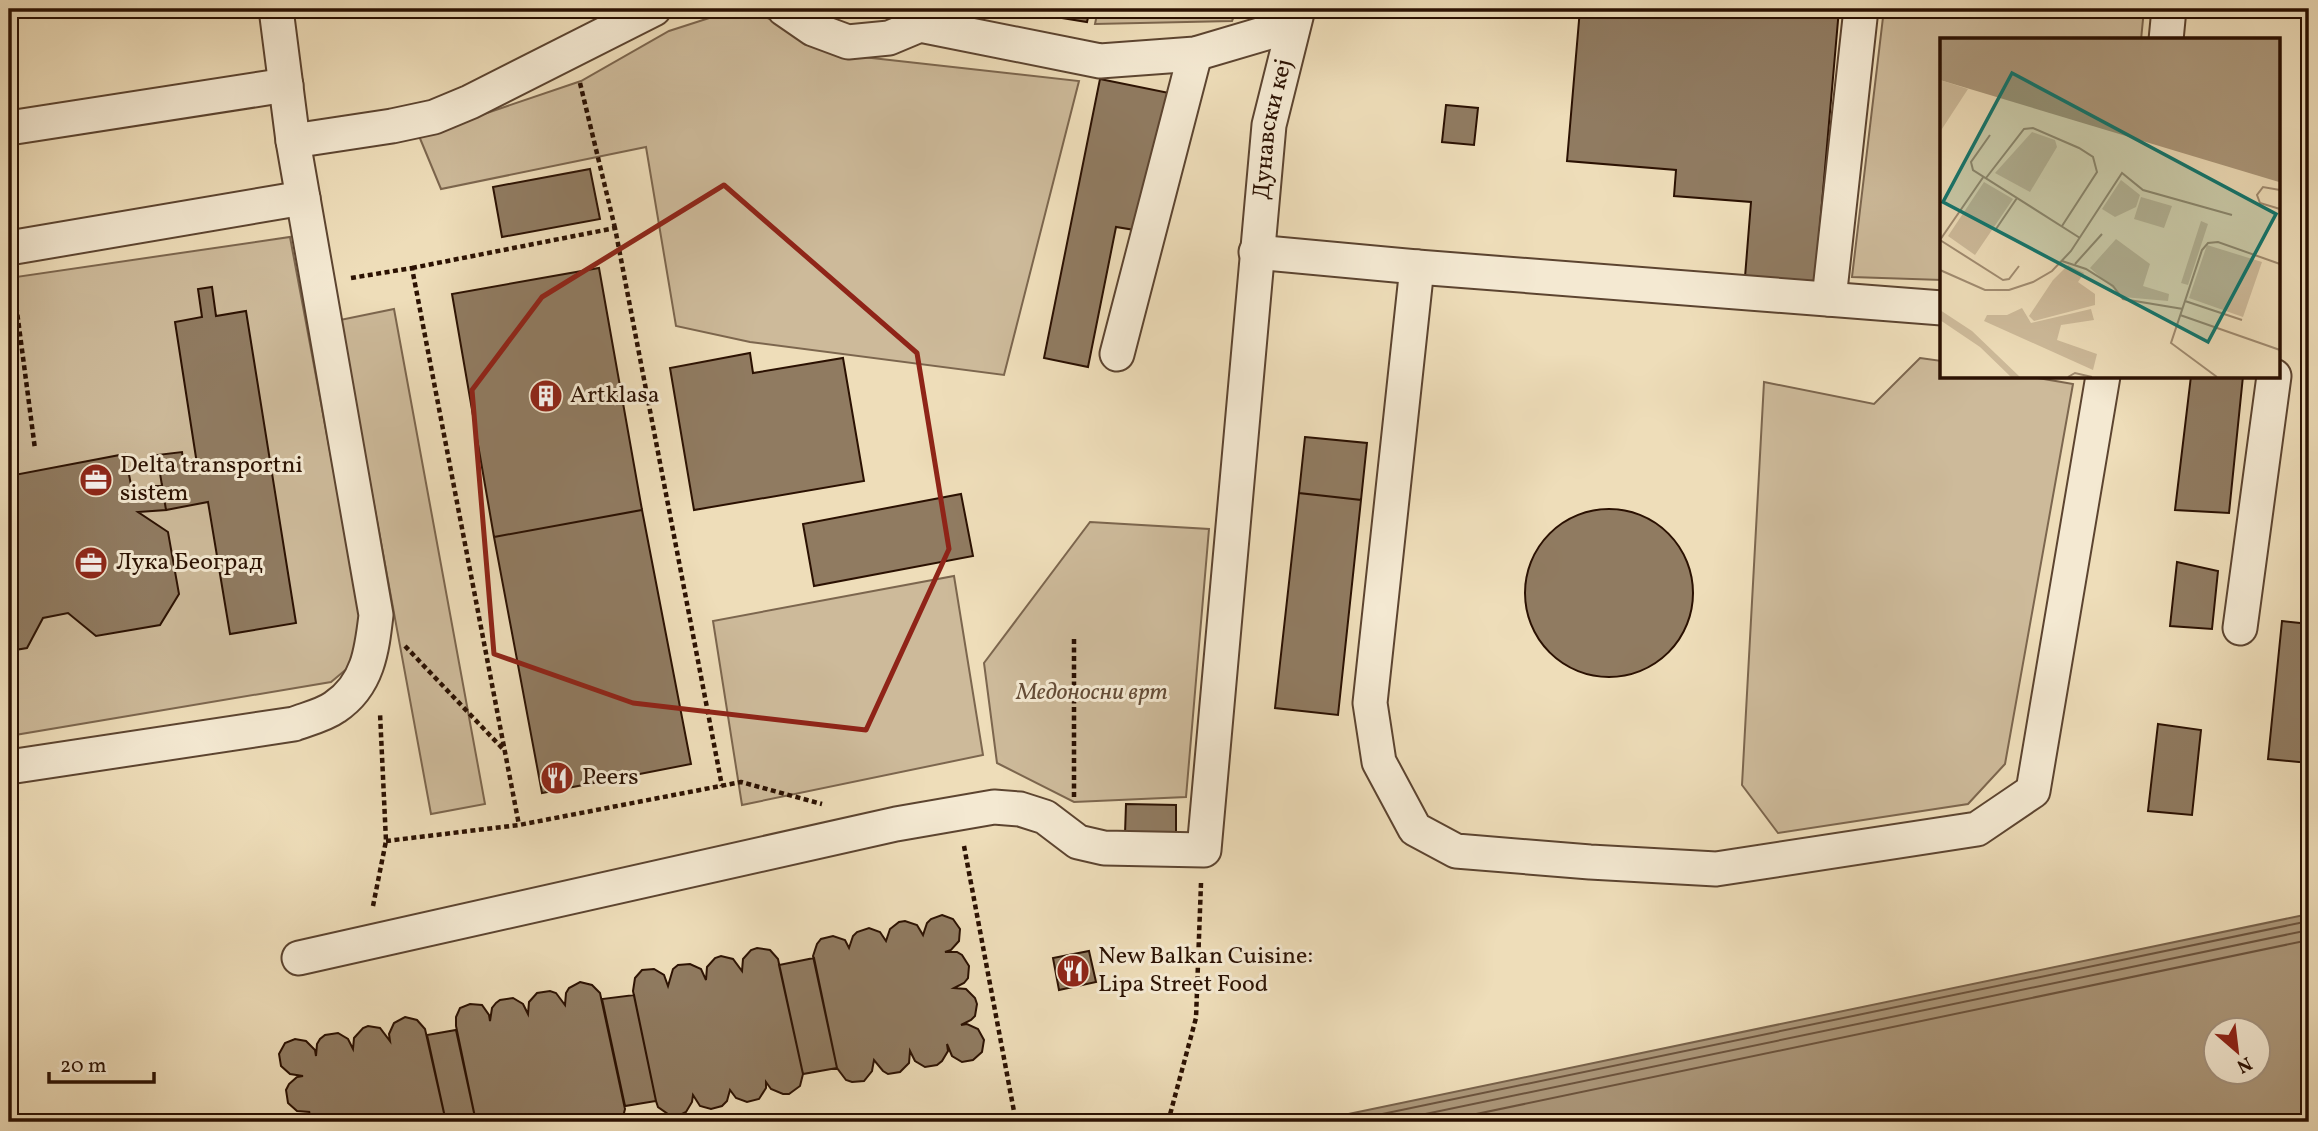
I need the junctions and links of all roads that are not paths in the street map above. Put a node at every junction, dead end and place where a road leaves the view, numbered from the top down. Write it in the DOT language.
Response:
graph roads {
  1 [pos="276,9"];
  2 [pos="654,9"];
  3 [pos="784,9"];
  4 [pos="1861,9"];
  5 [pos="2169,9"];
  6 [pos="911,17"];
  7 [pos="1295,17"];
  8 [pos="2166,38"];
  9 [pos="1195,54"];
  10 [pos="286,85"];
  11 [pos="9,128"];
  12 [pos="293,141"];
  13 [pos="303,198"];
  14 [pos="1256,252"];
  15 [pos="10,263"];
  16 [pos="1417,267"];
  17 [pos="1829,299"];
  18 [pos="1940,308"];
  19 [pos="1117,354"];
  20 [pos="2103,378"];
  21 [pos="2274,378"];
  22 [pos="2240,628"];
  23 [pos="9,767"];
  24 [pos="299,958"];
  1 -- 10 [label="street"];
  2 -- 12 [label="street"];
  3 -- 6 [label="street"];
  4 -- 17 [label="street"];
  5 -- 8 [label="street"];
  6 -- 9 [label="street"];
  7 -- 9 [label="street"];
  7 -- 14 [label="street, Дунавски кеј"];
  9 -- 19 [label="street"];
  10 -- 11 [label="street"];
  10 -- 12 [label="street"];
  12 -- 13 [label="street"];
  13 -- 15 [label="street"];
  13 -- 23 [label="street"];
  14 -- 16 [label="street"];
  14 -- 24 [label="street, Дунавски кеј"];
  16 -- 17 [label="street"];
  16 -- 20 [label="street"];
  17 -- 18 [label="street"];
  21 -- 22 [label="street"];
}
